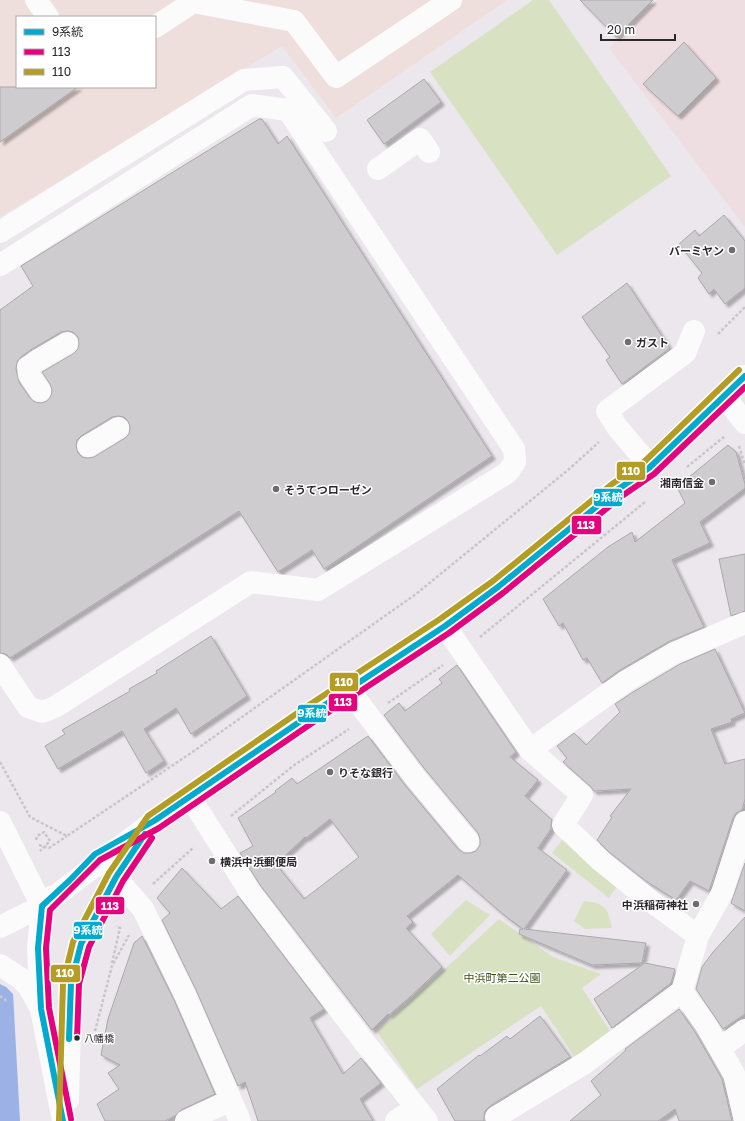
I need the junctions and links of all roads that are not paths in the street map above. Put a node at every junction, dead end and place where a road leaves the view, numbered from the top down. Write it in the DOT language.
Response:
graph roads {
  1 [pos="36,0"];
  2 [pos="451,0"];
  3 [pos="47,16"];
  4 [pos="156,26"];
  5 [pos="326,131"];
  6 [pos="429,152"];
  7 [pos="378,169"];
  8 [pos="0,232"];
  9 [pos="0,264"];
  10 [pos="694,331"];
  11 [pos="67,343"];
  12 [pos="745,376"];
  13 [pos="40,391"];
  14 [pos="724,396"];
  15 [pos="708,413"];
  16 [pos="118,428"];
  17 [pos="740,431"];
  18 [pos="88,446"];
  19 [pos="644,459"];
  20 [pos="617,490"];
  21 [pos="745,623"];
  22 [pos="445,626"];
  23 [pos="0,665"];
  24 [pos="349,690"];
  25 [pos="530,750"];
  26 [pos="190,797"];
  27 [pos="154,821"];
  28 [pos="0,822"];
  29 [pos="745,822"];
  30 [pos="468,841"];
  31 [pos="98,857"];
  32 [pos="116,877"];
  33 [pos="42,906"];
  34 [pos="4,925"];
  35 [pos="698,936"];
  36 [pos="0,965"];
  37 [pos="682,991"];
  38 [pos="40,1009"];
  39 [pos="745,1030"];
  40 [pos="721,1050"];
  41 [pos="745,1065"];
  42 [pos="231,1100"];
  43 [pos="422,1114"];
  44 [pos="63,1121"];
  45 [pos="67,1121"];
  46 [pos="186,1121"];
  47 [pos="240,1121"];
  48 [pos="396,1121"];
  49 [pos="498,1121"];
  50 [pos="745,1121"];
  1 -- 3 [label="main road"];
  2 -- 4 [label="main road"];
  5 -- 8 [label="main road"];
  6 -- 7 [label="main road"];
  9 -- 23 [label="main road"];
  10 -- 19 [label="main road"];
  11 -- 13 [label="main road"];
  12 -- 14 [label="main road"];
  14 -- 15 [label="main road"];
  14 -- 17 [label="main road"];
  15 -- 19 [label="main road"];
  15 -- 20 [label="main road"];
  16 -- 18 [label="main road"];
  19 -- 20 [label="main road"];
  20 -- 22 [label="main road"];
  21 -- 25 [label="main road"];
  22 -- 24 [label="main road"];
  22 -- 25 [label="main road"];
  24 -- 26 [label="main road"];
  24 -- 30 [label="main road"];
  25 -- 35 [label="main road"];
  26 -- 27 [label="main road"];
  26 -- 43 [label="main road"];
  27 -- 31 [label="main road"];
  27 -- 32 [label="main road"];
  28 -- 33 [label="main road"];
  29 -- 35 [label="main road"];
  31 -- 32 [label="main road"];
  31 -- 33 [label="main road"];
  32 -- 42 [label="main road"];
  32 -- 45 [label="main road"];
  33 -- 34 [label="main road"];
  33 -- 38 [label="main road"];
  35 -- 37 [label="main road"];
  36 -- 38 [label="main road"];
  37 -- 40 [label="main road"];
  37 -- 49 [label="main road"];
  38 -- 44 [label="main road"];
  39 -- 40 [label="main road"];
  40 -- 41 [label="main road"];
  40 -- 50 [label="main road"];
  42 -- 46 [label="main road"];
  42 -- 47 [label="main road"];
  43 -- 48 [label="main road"];
}
